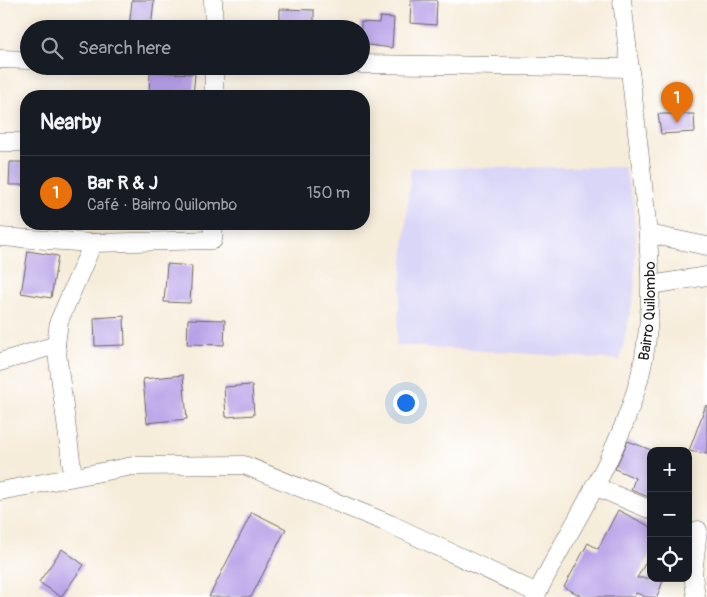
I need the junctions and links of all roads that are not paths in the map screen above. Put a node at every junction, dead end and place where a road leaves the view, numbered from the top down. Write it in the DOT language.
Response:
graph roads {
  1 [pos="213,0"];
  2 [pos="622,0"];
  3 [pos="214,20"];
  4 [pos="0,59"];
  5 [pos="20,60"];
  6 [pos="370,64"];
  7 [pos="630,68"];
  8 [pos="214,75"];
  9 [pos="214,90"];
  10 [pos="0,142"];
  11 [pos="20,142"];
  12 [pos="213,230"];
  13 [pos="649,234"];
  14 [pos="0,237"];
  15 [pos="93,243"];
  16 [pos="707,246"];
  17 [pos="707,276"];
  18 [pos="651,285"];
  19 [pos="56,345"];
  20 [pos="0,362"];
  21 [pos="73,476"];
  22 [pos="594,486"];
  23 [pos="0,491"];
  24 [pos="647,508"];
  25 [pos="698,529"];
  26 [pos="536,595"];
  27 [pos="696,597"];
  1 -- 3 [label="street"];
  2 -- 7 [label="street, Bairro Quilombo"];
  4 -- 5 [label="street"];
  6 -- 7 [label="street"];
  7 -- 13 [label="street, Bairro Quilombo"];
  8 -- 9 [label="street"];
  10 -- 11 [label="street"];
  12 -- 15 [label="street"];
  13 -- 16 [label="street"];
  13 -- 18 [label="street, Bairro Quilombo"];
  14 -- 15 [label="street"];
  15 -- 19 [label="street"];
  17 -- 18 [label="street"];
  18 -- 22 [label="street, Bairro Quilombo"];
  19 -- 20 [label="street"];
  19 -- 21 [label="street"];
  21 -- 23 [label="street"];
  21 -- 26 [label="street"];
  22 -- 24 [label="street"];
  22 -- 26 [label="street, Bairro Quilombo"];
  25 -- 27 [label="street"];
}
